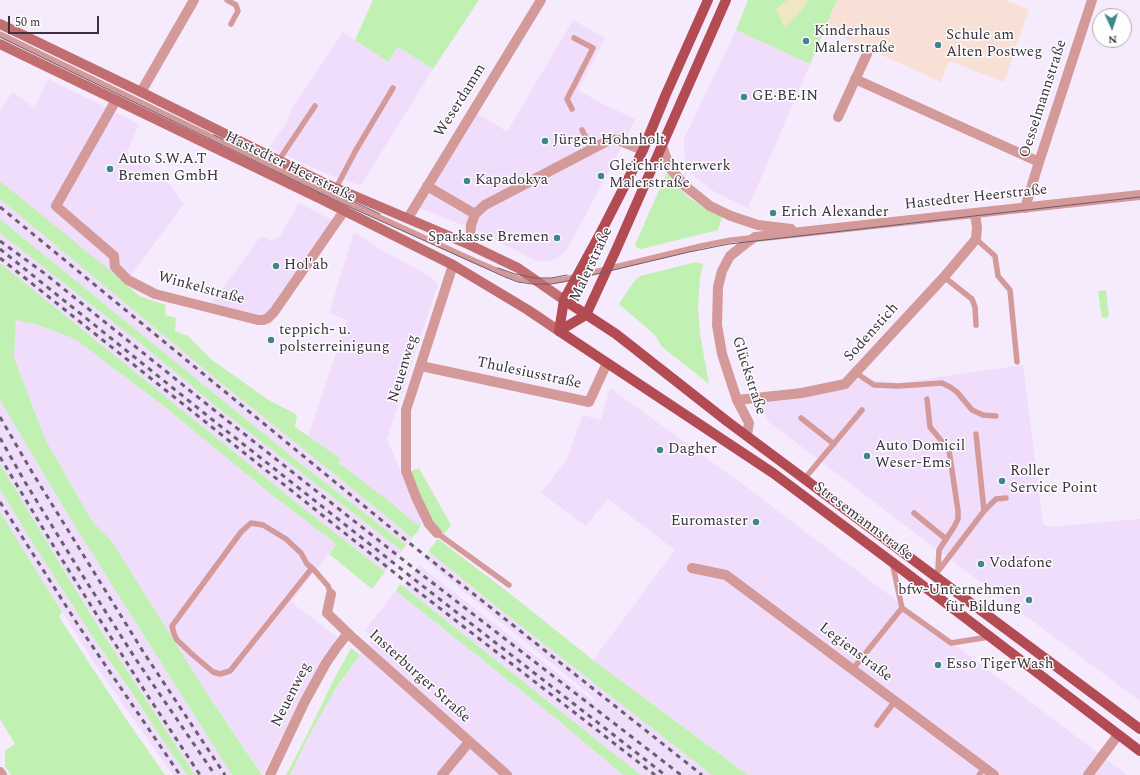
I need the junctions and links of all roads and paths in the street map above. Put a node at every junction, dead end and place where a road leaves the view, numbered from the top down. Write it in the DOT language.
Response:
graph roads {
  1 [pos="194,0"];
  2 [pos="228,0"];
  3 [pos="541,0"];
  4 [pos="708,0"];
  5 [pos="726,0"];
  6 [pos="1092,0"];
  7 [pos="0,24"];
  8 [pos="231,24"];
  9 [pos="0,34"];
  10 [pos="574,38"];
  11 [pos="0,44"];
  12 [pos="867,54"];
  13 [pos="855,79"];
  14 [pos="393,88"];
  15 [pos="141,92"];
  16 [pos="116,100"];
  17 [pos="315,106"];
  18 [pos="572,109"];
  19 [pos="838,117"];
  20 [pos="582,130"];
  21 [pos="662,146"];
  22 [pos="592,149"];
  23 [pos="643,150"];
  24 [pos="279,160"];
  25 [pos="1039,162"];
  26 [pos="427,186"];
  27 [pos="336,188"];
  28 [pos="1140,195"];
  29 [pos="1025,208"];
  30 [pos="344,211"];
  31 [pos="475,214"];
  32 [pos="975,214"];
  33 [pos="408,218"];
  34 [pos="815,230"];
  35 [pos="755,238"];
  36 [pos="976,239"];
  37 [pos="470,245"];
  38 [pos="730,256"];
  39 [pos="454,265"];
  40 [pos="607,269"];
  41 [pos="578,276"];
  42 [pos="944,277"];
  43 [pos="536,281"];
  44 [pos="564,300"];
  45 [pos="586,315"];
  46 [pos="976,325"];
  47 [pos="559,331"];
  48 [pos="607,362"];
  49 [pos="1017,362"];
  50 [pos="420,366"];
  51 [pos="856,374"];
  52 [pos="927,399"];
  53 [pos="737,400"];
  54 [pos="862,410"];
  55 [pos="996,416"];
  56 [pos="801,418"];
  57 [pos="976,434"];
  58 [pos="747,435"];
  59 [pos="834,444"];
  60 [pos="805,478"];
  61 [pos="1006,498"];
  62 [pos="984,511"];
  63 [pos="914,513"];
  64 [pos="438,533"];
  65 [pos="946,539"];
  66 [pos="892,562"];
  67 [pos="312,568"];
  68 [pos="692,568"];
  69 [pos="937,573"];
  70 [pos="509,585"];
  71 [pos="331,594"];
  72 [pos="902,608"];
  73 [pos="348,633"];
  74 [pos="989,637"];
  75 [pos="852,670"];
  76 [pos="895,701"];
  77 [pos="878,725"];
  78 [pos="1140,729"];
  79 [pos="1118,735"];
  80 [pos="469,742"];
  81 [pos="1140,751"];
  82 [pos="982,771"];
  83 [pos="0,772"];
  84 [pos="2,775"];
  85 [pos="270,775"];
  86 [pos="442,775"];
  87 [pos="507,775"];
  88 [pos="994,775"];
  89 [pos="1088,775"];
  1 -- 15 [label="street"];
  2 -- 8 [label="lane"];
  3 -- 26 [label="street, Weserdamm"];
  4 -- 23 [label="main road, Malerstraße"];
  5 -- 21 [label="main road, Malerstraße"];
  6 -- 25 [label="street, Oesselmannstraße"];
  7 -- 15 [label="main road, Hastedter Heerstraße"];
  9 -- 43 [label="lane"];
  10 -- 18 [label="lane"];
  11 -- 16 [label="main road, Hastedter Heerstraße"];
  12 -- 13 [label="street"];
  13 -- 19 [label="street"];
  13 -- 25 [label="street"];
  14 -- 27 [label="lane"];
  15 -- 24 [label="main road, Hastedter Heerstraße"];
  16 -- 30 [label="main road, Hastedter Heerstraße"];
  16 -- 30 [label="street, Winkelstraße"];
  17 -- 24 [label="lane"];
  20 -- 22 [label="lane"];
  21 -- 34 [label="street, Hastedter Heerstraße"];
  21 -- 40 [label="main road, Malerstraße"];
  22 -- 23 [label="street"];
  22 -- 31 [label="street"];
  23 -- 41 [label="main road, Malerstraße"];
  24 -- 27 [label="main road, Hastedter Heerstraße"];
  25 -- 29 [label="street, Oesselmannstraße"];
  26 -- 31 [label="street"];
  26 -- 33 [label="street, Weserdamm"];
  27 -- 33 [label="main road, Hastedter Heerstraße"];
  28 -- 29 [label="street, Hastedter Heerstraße"];
  29 -- 32 [label="street, Hastedter Heerstraße"];
  30 -- 39 [label="main road, Hastedter Heerstraße"];
  31 -- 37 [label="street"];
  32 -- 34 [label="street, Hastedter Heerstraße"];
  32 -- 36 [label="street"];
  33 -- 37 [label="main road, Hastedter Heerstraße"];
  34 -- 35 [label="street, Hastedter Heerstraße"];
  35 -- 38 [label="street, Hastedter Heerstraße"];
  35 -- 40 [label="lane"];
  36 -- 42 [label="street, Sodenstich"];
  36 -- 49 [label="lane"];
  37 -- 43 [label="main road, Hastedter Heerstraße"];
  38 -- 53 [label="street, Glückstraße"];
  39 -- 47 [label="main road, Hastedter Heerstraße"];
  39 -- 50 [label="street, Neuenweg"];
  40 -- 41 [label="lane"];
  40 -- 45 [label="main road, Malerstraße"];
  41 -- 43 [label="lane"];
  41 -- 44 [label="main road, Malerstraße"];
  42 -- 46 [label="lane"];
  42 -- 51 [label="street, Sodenstich"];
  43 -- 44 [label="main road, Hastedter Heerstraße"];
  44 -- 45 [label="main road, Hastedter Heerstraße"];
  44 -- 47 [label="main road, Malerstraße"];
  45 -- 47 [label="main road, Malerstraße"];
  45 -- 58 [label="main road, Stresemannstraße"];
  47 -- 48 [label="main road, Stresemannstraße"];
  48 -- 50 [label="street, Thulesiusstraße"];
  48 -- 66 [label="main road, Stresemannstraße"];
  50 -- 64 [label="street, Neuenweg"];
  51 -- 53 [label="street, Sodenstich"];
  51 -- 55 [label="lane"];
  52 -- 65 [label="lane"];
  53 -- 58 [label="street, Glückstraße"];
  54 -- 59 [label="lane"];
  56 -- 59 [label="lane"];
  57 -- 62 [label="lane"];
  58 -- 60 [label="main road, Stresemannstraße"];
  59 -- 60 [label="lane"];
  60 -- 69 [label="main road, Stresemannstraße"];
  61 -- 62 [label="lane"];
  62 -- 69 [label="lane"];
  63 -- 65 [label="lane"];
  64 -- 70 [label="lane, Neuenweg"];
  65 -- 69 [label="lane"];
  66 -- 72 [label="lane"];
  66 -- 74 [label="main road, Stresemannstraße"];
  67 -- 67 [label="lane"];
  67 -- 71 [label="lane"];
  68 -- 75 [label="street, Legienstraße"];
  69 -- 78 [label="main road, Stresemannstraße"];
  71 -- 73 [label="street, Insterburger Straße"];
  72 -- 74 [label="lane"];
  72 -- 75 [label="lane"];
  73 -- 80 [label="street, Insterburger Straße"];
  73 -- 85 [label="street, Neuenweg"];
  74 -- 79 [label="main road, Stresemannstraße"];
  75 -- 76 [label="street, Legienstraße"];
  76 -- 77 [label="lane"];
  76 -- 82 [label="street, Legienstraße"];
  79 -- 81 [label="main road, Stresemannstraße"];
  79 -- 89 [label="street"];
  80 -- 86 [label="street"];
  80 -- 87 [label="street, Insterburger Straße"];
  82 -- 88 [label="street, Legienstraße"];
  83 -- 84 [label="street"];
}
